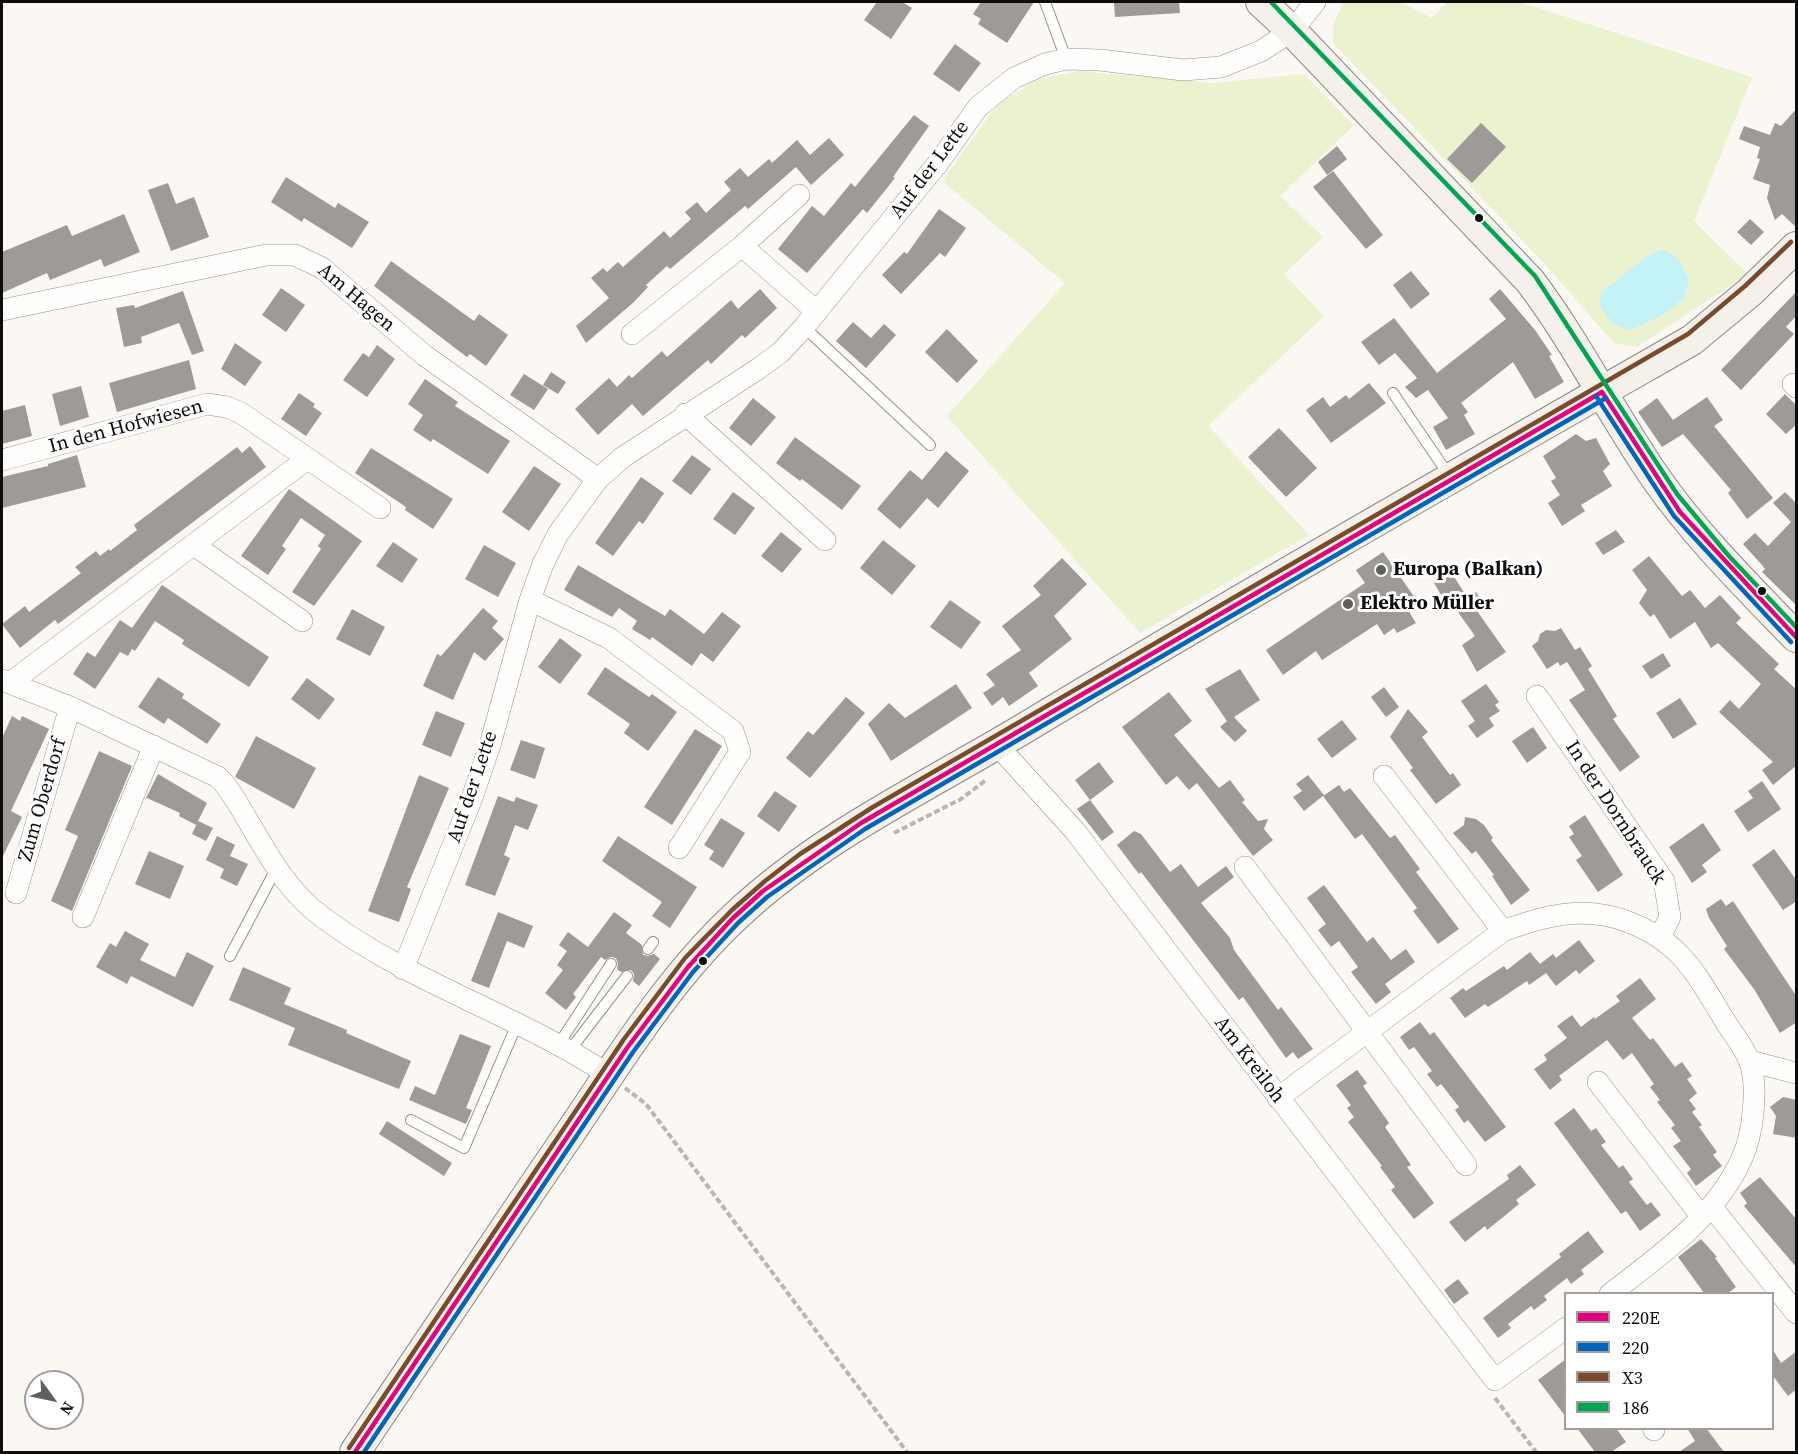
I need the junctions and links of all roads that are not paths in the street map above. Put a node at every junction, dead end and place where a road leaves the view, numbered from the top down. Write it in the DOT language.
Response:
graph roads {
  1 [pos="1046,2"];
  2 [pos="1261,2"];
  3 [pos="1315,2"];
  4 [pos="1292,31"];
  5 [pos="1066,59"];
  6 [pos="799,195"];
  7 [pos="742,246"];
  8 [pos="1797,247"];
  9 [pos="2,310"];
  10 [pos="811,320"];
  11 [pos="632,334"];
  12 [pos="1602,392"];
  13 [pos="1393,393"];
  14 [pos="685,414"];
  15 [pos="930,445"];
  16 [pos="307,459"];
  17 [pos="2,460"];
  18 [pos="598,479"];
  19 [pos="1452,479"];
  20 [pos="380,508"];
  21 [pos="825,540"];
  22 [pos="194,545"];
  23 [pos="530,600"];
  24 [pos="302,621"];
  25 [pos="1797,637"];
  26 [pos="6,682"];
  27 [pos="1537,696"];
  28 [pos="70,707"];
  29 [pos="997,745"];
  30 [pos="154,746"];
  31 [pos="1384,776"];
  32 [pos="679,848"];
  33 [pos="1245,867"];
  34 [pos="276,869"];
  35 [pos="16,893"];
  36 [pos="83,917"];
  37 [pos="1503,931"];
  38 [pos="1660,937"];
  39 [pos="230,956"];
  40 [pos="611,964"];
  41 [pos="403,969"];
  42 [pos="627,976"];
  43 [pos="517,1024"];
  44 [pos="1366,1032"];
  45 [pos="564,1047"];
  46 [pos="1750,1061"];
  47 [pos="1797,1073"];
  48 [pos="1598,1082"];
  49 [pos="624,1083"];
  50 [pos="1278,1098"];
  51 [pos="411,1120"];
  52 [pos="1466,1165"];
  53 [pos="1706,1211"];
  54 [pos="1611,1292"];
  55 [pos="1797,1313"];
  56 [pos="1564,1329"];
  57 [pos="355,1452"];
  1 -- 5 [label="lane"];
  2 -- 4 [label="main road"];
  3 -- 4 [label="street, Auf der Lette"];
  4 -- 5 [label="street, Auf der Lette"];
  4 -- 12 [label="main road"];
  5 -- 10 [label="street, Auf der Lette"];
  6 -- 7 [label="street"];
  7 -- 10 [label="street"];
  7 -- 11 [label="street"];
  8 -- 12 [label="main road"];
  9 -- 18 [label="street, Am Hagen"];
  10 -- 14 [label="street, Auf der Lette"];
  10 -- 15 [label="lane"];
  12 -- 19 [label="main road"];
  12 -- 25 [label="main road"];
  13 -- 19 [label="lane"];
  14 -- 18 [label="street, Auf der Lette"];
  14 -- 21 [label="street"];
  16 -- 17 [label="street, In den Hofwiesen"];
  16 -- 20 [label="street, In den Hofwiesen"];
  16 -- 22 [label="street"];
  18 -- 23 [label="street, Auf der Lette"];
  19 -- 29 [label="main road"];
  22 -- 24 [label="street"];
  22 -- 26 [label="street"];
  23 -- 32 [label="street"];
  23 -- 41 [label="street, Auf der Lette"];
  26 -- 28 [label="street"];
  27 -- 38 [label="street, In der Dornbrauck"];
  28 -- 30 [label="street"];
  28 -- 35 [label="street, Zum Oberdorf"];
  29 -- 49 [label="main road"];
  29 -- 50 [label="street, Am Kreiloh"];
  30 -- 34 [label="street"];
  30 -- 36 [label="street"];
  31 -- 37 [label="street"];
  33 -- 44 [label="street"];
  34 -- 39 [label="lane"];
  34 -- 41 [label="street"];
  37 -- 38 [label="street"];
  37 -- 44 [label="street"];
  38 -- 46 [label="street"];
  40 -- 45 [label="lane"];
  41 -- 43 [label="street"];
  42 -- 45 [label="lane"];
  43 -- 45 [label="street"];
  43 -- 51 [label="lane"];
  44 -- 50 [label="street"];
  44 -- 52 [label="street"];
  45 -- 49 [label="street"];
  46 -- 47 [label="street"];
  46 -- 53 [label="street"];
  48 -- 53 [label="street"];
  49 -- 57 [label="main road"];
  50 -- 56 [label="street, Am Kreiloh"];
  53 -- 54 [label="street"];
  53 -- 55 [label="street"];
}
